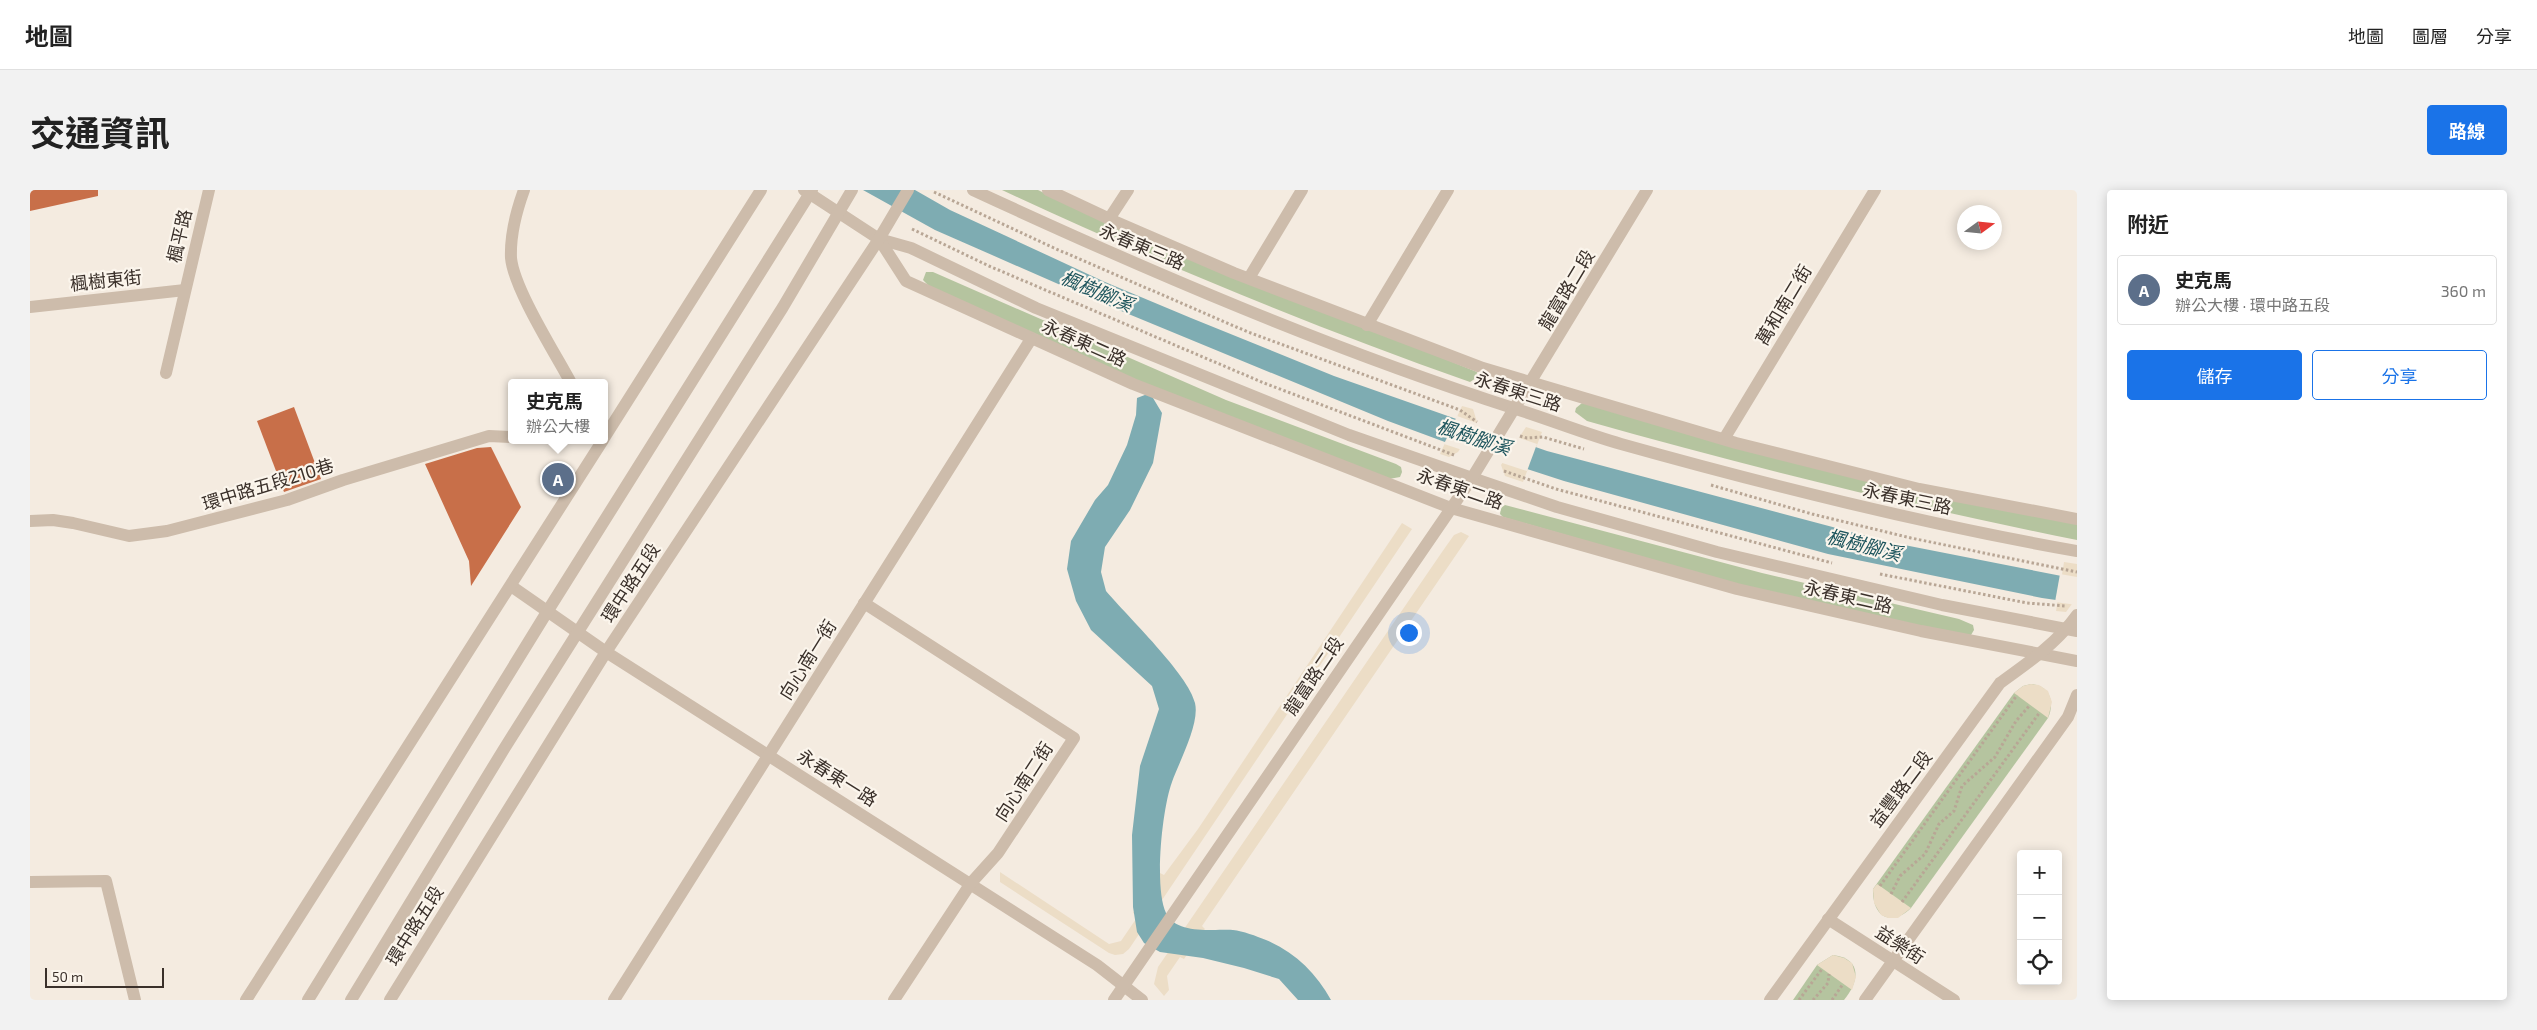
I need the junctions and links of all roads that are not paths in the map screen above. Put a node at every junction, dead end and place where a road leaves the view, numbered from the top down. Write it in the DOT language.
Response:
graph roads {
  1 [pos="209,190"];
  2 [pos="524,190"];
  3 [pos="761,190"];
  4 [pos="852,190"];
  5 [pos="908,190"];
  6 [pos="973,190"];
  7 [pos="1048,190"];
  8 [pos="1128,190"];
  9 [pos="1302,190"];
  10 [pos="1448,190"];
  11 [pos="1647,190"];
  12 [pos="1875,190"];
  13 [pos="809,192"];
  14 [pos="841,208"];
  15 [pos="1109,219"];
  16 [pos="881,235"];
  17 [pos="1249,278"];
  18 [pos="185,290"];
  19 [pos="30,307"];
  20 [pos="1367,325"];
  21 [pos="1031,338"];
  22 [pos="166,373"];
  23 [pos="569,379"];
  24 [pos="1532,382"];
  25 [pos="1516,409"];
  26 [pos="608,431"];
  27 [pos="508,437"];
  28 [pos="1724,439"];
  29 [pos="600,444"];
  30 [pos="1472,478"];
  31 [pos="1451,508"];
  32 [pos="2077,520"];
  33 [pos="30,521"];
  34 [pos="2077,551"];
  35 [pos="512,586"];
  36 [pos="864,604"];
  37 [pos="547,612"];
  38 [pos="2077,615"];
  39 [pos="2072,630"];
  40 [pos="578,633"];
  41 [pos="606,652"];
  42 [pos="2040,654"];
  43 [pos="2077,661"];
  44 [pos="2077,695"];
  45 [pos="769,755"];
  46 [pos="30,882"];
  47 [pos="971,883"];
  48 [pos="1828,919"];
  49 [pos="1893,961"];
  50 [pos="1125,984"];
  51 [pos="135,1000"];
  52 [pos="246,1000"];
  53 [pos="308,1000"];
  54 [pos="351,1000"];
  55 [pos="390,1000"];
  56 [pos="614,1000"];
  57 [pos="894,1000"];
  58 [pos="1114,1000"];
  59 [pos="1142,1000"];
  60 [pos="1770,1000"];
  61 [pos="1865,1000"];
  62 [pos="1954,1000"];
  1 -- 18 [label="street, 楓平路"];
  2 -- 23 [label="street"];
  3 -- 26 [label="street"];
  4 -- 14 [label="street, 環中路五段"];
  5 -- 16 [label="street, 環中路五段"];
  6 -- 25 [label="street, 永春東三路"];
  7 -- 15 [label="street, 永春東三路"];
  8 -- 15 [label="street"];
  9 -- 17 [label="street"];
  10 -- 20 [label="street"];
  11 -- 24 [label="street, 龍富路二段"];
  12 -- 28 [label="street, 萬和南二街"];
  13 -- 14 [label="street, 永春東二路"];
  13 -- 37 [label="street"];
  14 -- 16 [label="street, 永春東二路"];
  14 -- 40 [label="street, 環中路五段"];
  15 -- 17 [label="street, 永春東三路"];
  16 -- 21 [label="street, 永春東二路"];
  16 -- 30 [label="street, 永春東二路"];
  16 -- 41 [label="street, 環中路五段"];
  17 -- 20 [label="street, 永春東三路"];
  18 -- 19 [label="street, 楓樹東街"];
  18 -- 22 [label="street, 楓平路"];
  20 -- 24 [label="street, 永春東三路"];
  21 -- 31 [label="street, 永春東二路"];
  21 -- 36 [label="street, 向心南一街"];
  24 -- 25 [label="street, 龍富路二段"];
  24 -- 28 [label="street, 永春東三路"];
  25 -- 30 [label="street, 龍富路二段"];
  25 -- 34 [label="street, 永春東三路"];
  27 -- 33 [label="street, 環中路五段210巷"];
  28 -- 32 [label="street, 永春東三路"];
  29 -- 35 [label="street"];
  30 -- 31 [label="street, 龍富路二段"];
  30 -- 39 [label="street, 永春東二路"];
  31 -- 42 [label="street, 永春東二路"];
  31 -- 50 [label="street, 龍富路二段"];
  35 -- 37 [label="street, 永春東一路"];
  35 -- 52 [label="street"];
  36 -- 45 [label="street, 向心南一街"];
  36 -- 47 [label="street, 向心南二街"];
  37 -- 40 [label="street, 永春東一路"];
  37 -- 53 [label="street"];
  38 -- 39 [label="street, 益豐路二段"];
  39 -- 42 [label="street, 益豐路二段"];
  40 -- 41 [label="street, 永春東一路"];
  40 -- 54 [label="street, 環中路五段"];
  41 -- 45 [label="street, 永春東一路"];
  41 -- 55 [label="street, 環中路五段"];
  42 -- 43 [label="street, 永春東二路"];
  42 -- 48 [label="street, 益豐路二段"];
  44 -- 49 [label="street"];
  45 -- 47 [label="street, 永春東一路"];
  45 -- 56 [label="street, 向心南一街"];
  46 -- 51 [label="street"];
  47 -- 50 [label="street, 永春東一路"];
  47 -- 57 [label="street, 向心南二街"];
  48 -- 49 [label="street, 益樂街"];
  48 -- 60 [label="street, 益豐路二段"];
  49 -- 61 [label="street"];
  49 -- 62 [label="street, 益樂街"];
  50 -- 58 [label="street"];
  50 -- 59 [label="street, 永春東一路"];
}
